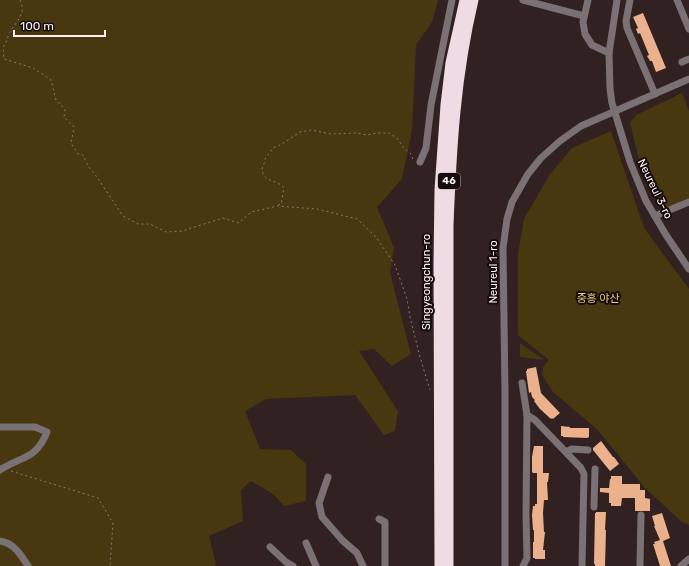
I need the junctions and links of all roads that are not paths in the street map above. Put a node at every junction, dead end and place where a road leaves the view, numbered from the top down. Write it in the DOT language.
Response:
graph roads {
  1 [pos="452,0"];
  2 [pos="465,0"];
  3 [pos="473,0"];
  4 [pos="523,0"];
  5 [pos="588,0"];
  6 [pos="618,0"];
  7 [pos="630,0"];
  8 [pos="677,0"];
  9 [pos="543,2"];
  10 [pos="584,16"];
  11 [pos="689,29"];
  12 [pos="610,53"];
  13 [pos="689,79"];
  14 [pos="655,94"];
  15 [pos="615,112"];
  16 [pos="420,162"];
  17 [pos="689,202"];
  18 [pos="655,216"];
  19 [pos="689,269"];
  20 [pos="443,364"];
  21 [pos="522,384"];
  22 [pos="527,415"];
  23 [pos="0,427"];
  24 [pos="588,450"];
  25 [pos="566,452"];
  26 [pos="1,470"];
  27 [pos="595,470"];
  28 [pos="328,477"];
  29 [pos="583,490"];
  30 [pos="594,490"];
  31 [pos="594,506"];
  32 [pos="641,514"];
  33 [pos="379,519"];
  34 [pos="0,541"];
  35 [pos="306,543"];
  36 [pos="270,547"];
  37 [pos="689,559"];
  38 [pos="28,566"];
  39 [pos="293,566"];
  40 [pos="316,566"];
  41 [pos="363,566"];
  42 [pos="386,566"];
  43 [pos="440,566"];
  44 [pos="448,566"];
  45 [pos="505,566"];
  46 [pos="524,566"];
  47 [pos="582,566"];
  48 [pos="640,566"];
  49 [pos="681,566"];
  1 -- 16 [label="street"];
  2 -- 20 [label="highway, Singyeongchun-ro / 46"];
  3 -- 20 [label="highway, Singyeongchun-ro / 46"];
  4 -- 9 [label="street"];
  5 -- 10 [label="street"];
  6 -- 12 [label="street, Neureul 3-ro"];
  7 -- 14 [label="street"];
  8 -- 11 [label="street"];
  9 -- 10 [label="street"];
  10 -- 12 [label="street"];
  12 -- 15 [label="street, Neureul 3-ro"];
  13 -- 14 [label="street, Neureul 1-ro"];
  14 -- 15 [label="street, Neureul 1-ro"];
  15 -- 18 [label="street, Neureul 3-ro"];
  15 -- 45 [label="street, Neureul 1-ro"];
  17 -- 18 [label="street"];
  18 -- 19 [label="street, Neureul 3-ro"];
  20 -- 43 [label="highway, Singyeongchun-ro / 46"];
  20 -- 44 [label="highway, Singyeongchun-ro / 46"];
  21 -- 22 [label="street"];
  22 -- 25 [label="street"];
  22 -- 46 [label="street"];
  23 -- 26 [label="street"];
  24 -- 25 [label="street"];
  25 -- 29 [label="street"];
  27 -- 30 [label="street"];
  28 -- 41 [label="street"];
  29 -- 30 [label="street"];
  29 -- 47 [label="street"];
  30 -- 31 [label="street"];
  32 -- 48 [label="street"];
  33 -- 42 [label="street"];
  34 -- 38 [label="street"];
  35 -- 40 [label="street"];
  36 -- 39 [label="street"];
  37 -- 49 [label="street"];
}
